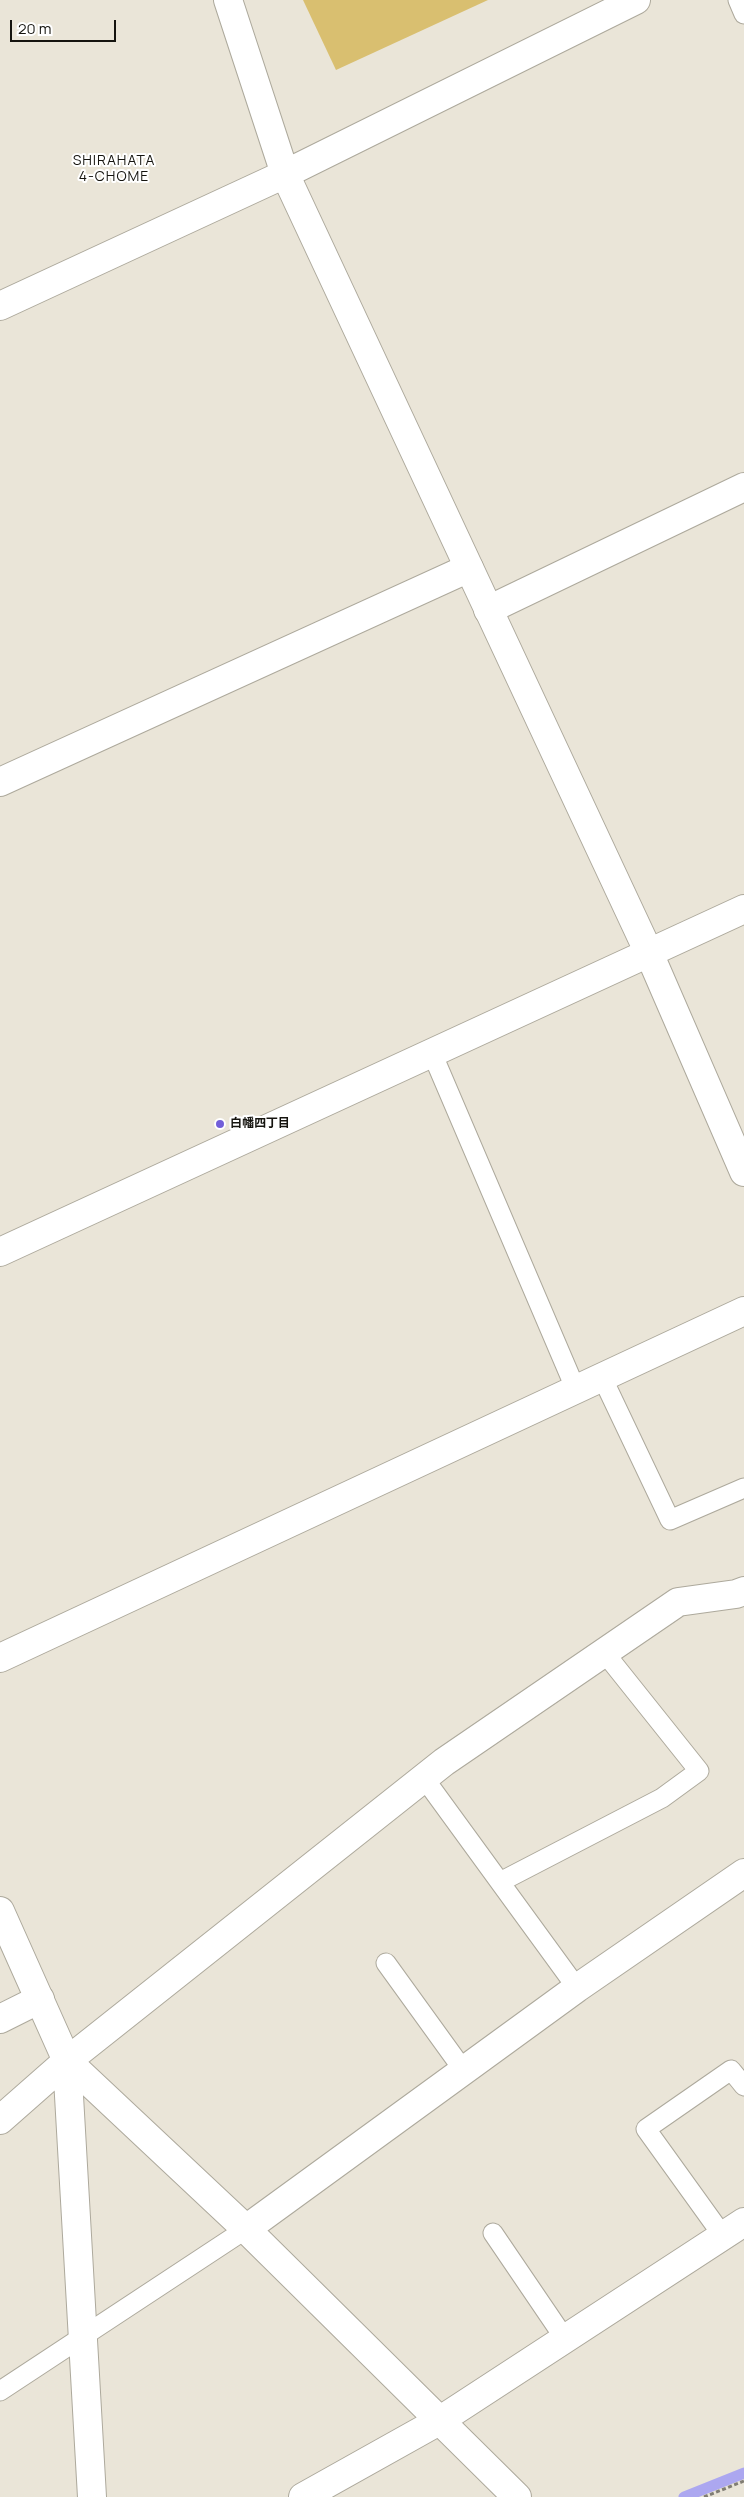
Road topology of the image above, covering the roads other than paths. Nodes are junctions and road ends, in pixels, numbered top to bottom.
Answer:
1 (228, 0) edge
2 (636, 0) edge
3 (738, 0) edge
4 (744, 14) edge
5 (285, 174) junction
6 (0, 306) edge
7 (744, 487) edge
8 (468, 568) junction
9 (488, 610) junction
10 (0, 782) edge
11 (744, 909) edge
12 (649, 953) junction
13 (432, 1053) junction
14 (744, 1172) edge
15 (0, 1252) edge
16 (744, 1311) edge
17 (602, 1377) junction
18 (576, 1390) junction
19 (744, 1488) edge
20 (741, 1594) edge
21 (604, 1652) junction
22 (0, 1658) edge
23 (424, 1778) junction
24 (744, 1873) edge
25 (500, 1882) junction
26 (0, 1911) edge
27 (386, 1963) dead end
28 (577, 1988) junction
29 (40, 1999) junction
30 (0, 2019) edge
31 (68, 2061) junction
32 (464, 2070) junction
33 (744, 2086) edge
34 (0, 2120) edge
35 (246, 2229) junction
36 (734, 2229) edge
37 (493, 2233) dead end
38 (83, 2334) junction
39 (565, 2339) junction
40 (0, 2391) edge
41 (439, 2420) junction
42 (92, 2497) edge
43 (303, 2497) edge
44 (517, 2497) edge

1 - 5 street
2 - 5 street
3 - 4 lane
5 - 6 street
5 - 8 street
7 - 9 street
8 - 9 street
8 - 10 street
9 - 12 street
11 - 12 street
12 - 13 street
12 - 14 street
13 - 15 street
13 - 18 lane
16 - 17 street
17 - 18 street
17 - 19 lane
18 - 22 street
20 - 21 street
21 - 23 street
21 - 25 lane
23 - 25 lane
23 - 31 street
24 - 28 street
25 - 28 lane
26 - 29 street
27 - 32 lane
28 - 32 street
29 - 30 street
29 - 31 street
31 - 34 street
31 - 35 street
31 - 38 street
32 - 35 street
33 - 36 lane
35 - 38 lane
35 - 41 street
36 - 39 street
37 - 39 lane
38 - 40 lane
38 - 42 street
39 - 41 street
41 - 43 street
41 - 44 street

